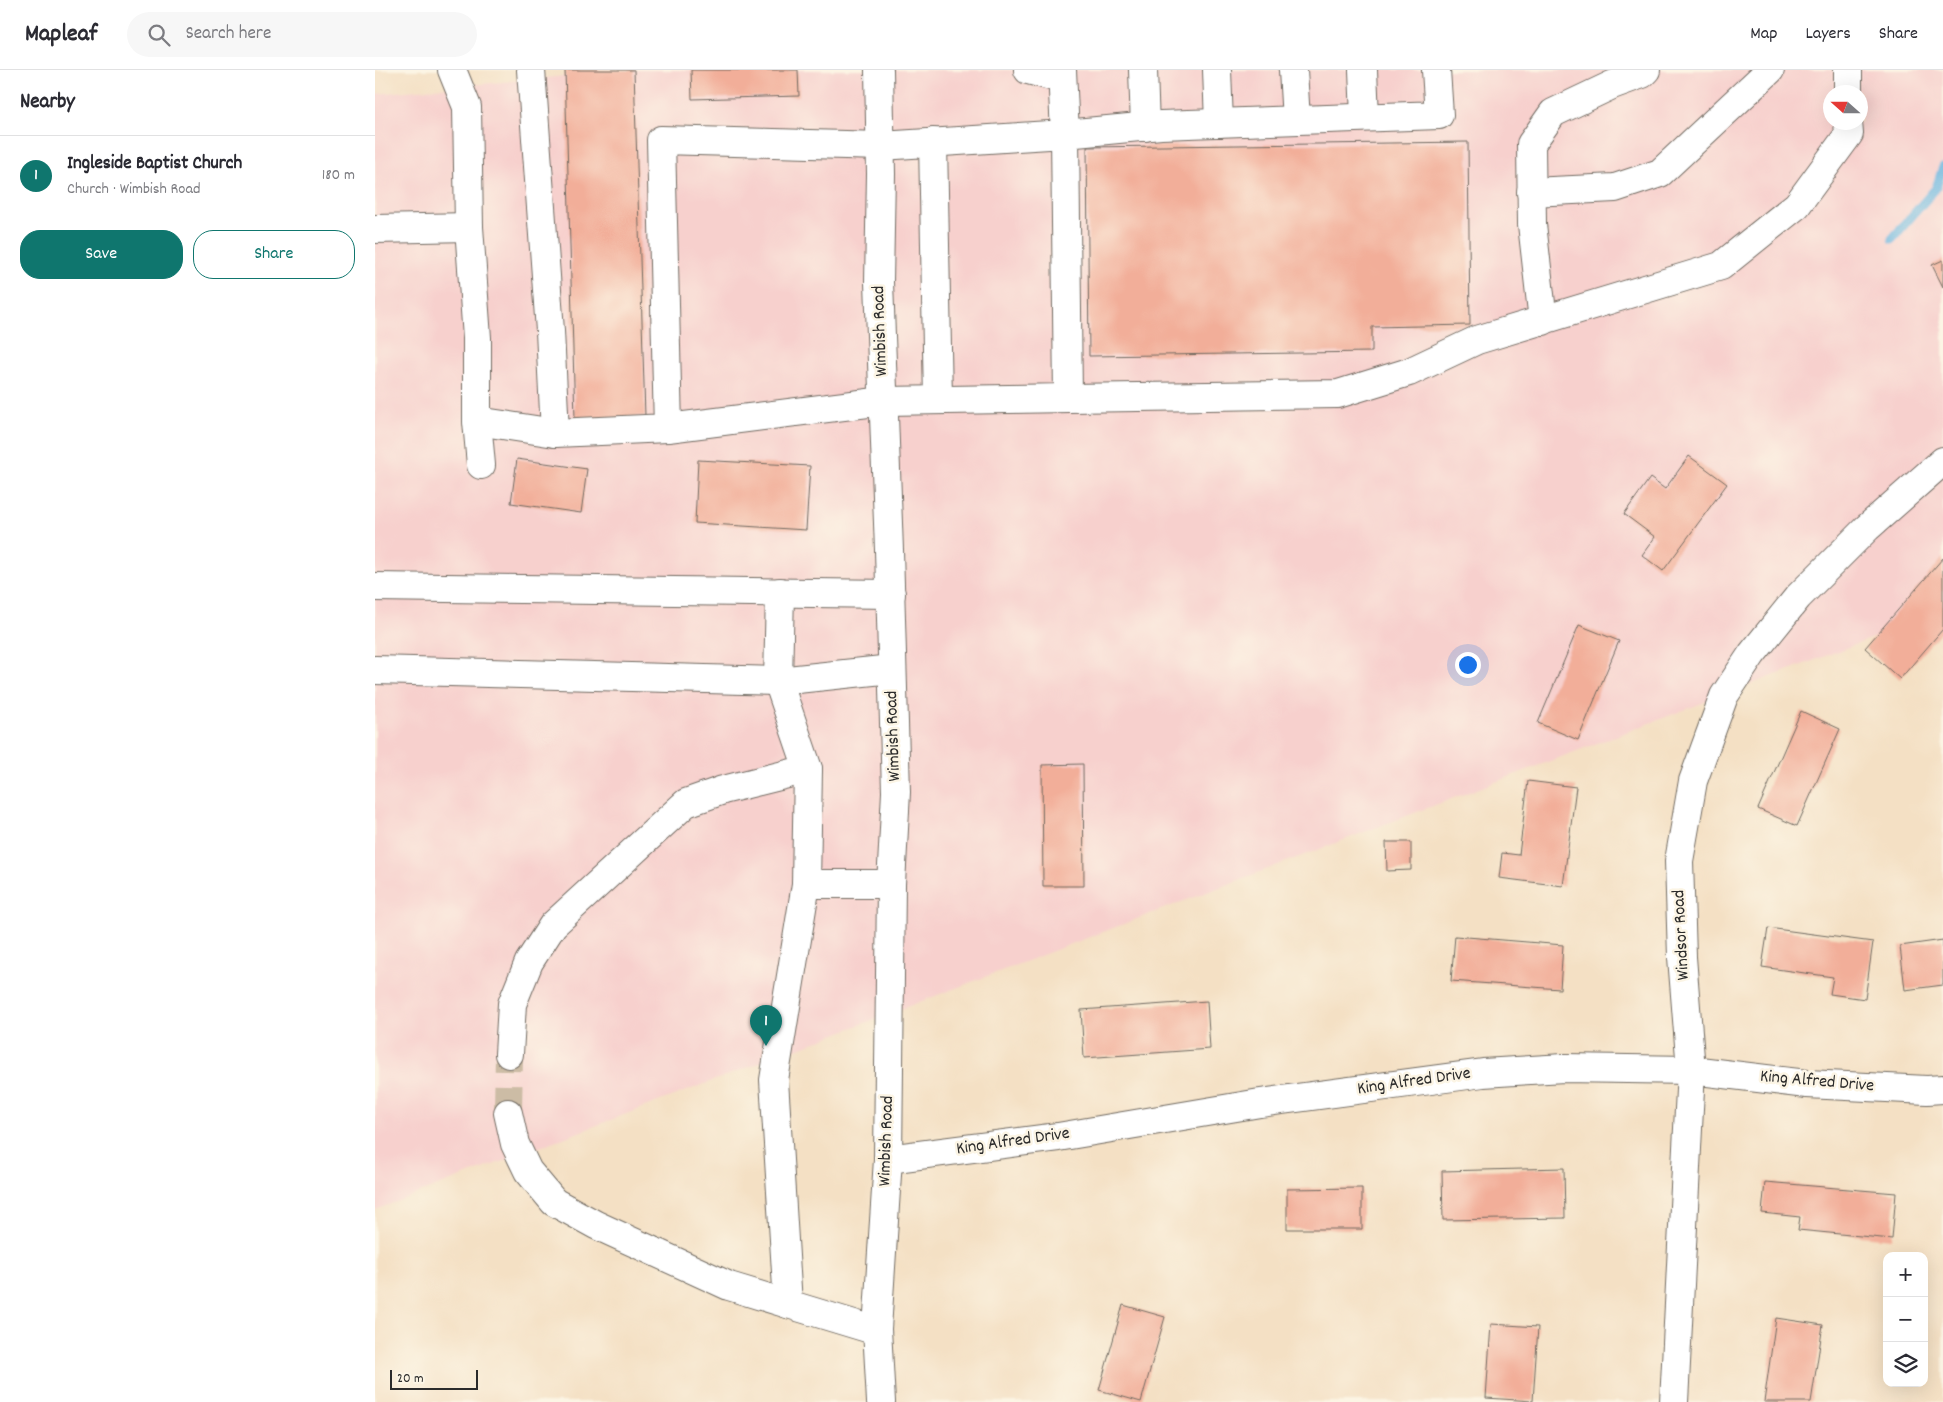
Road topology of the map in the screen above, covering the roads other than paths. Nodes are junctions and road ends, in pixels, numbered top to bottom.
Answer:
1 (452, 70) edge
2 (531, 70) edge
3 (879, 70) edge
4 (1028, 70) edge
5 (1143, 70) edge
6 (1217, 70) edge
7 (1293, 70) edge
8 (1363, 70) edge
9 (1436, 70) edge
10 (1646, 70) edge
11 (1770, 70) edge
12 (1848, 70) edge
13 (1062, 75) edge
14 (1848, 85) edge
15 (1365, 117) junction
16 (1295, 120) junction
17 (1219, 123) junction
18 (1145, 127) junction
19 (1849, 130) edge
20 (1065, 134) junction
21 (933, 142) junction
22 (881, 146) junction
23 (1531, 192) junction
24 (469, 227) junction
25 (375, 229) edge
26 (1543, 321) junction
27 (1068, 398) junction
28 (939, 400) junction
29 (884, 401) junction
30 (477, 421) junction
31 (669, 428) junction
32 (555, 433) junction
33 (1943, 461) edge
34 (481, 465) dead end
35 (375, 587) edge
36 (780, 592) junction
37 (891, 594) junction
38 (892, 669) junction
39 (375, 670) edge
40 (778, 681) junction
41 (808, 770) junction
42 (806, 884) junction
43 (891, 884) junction
44 (509, 1054) tunnel mouth
45 (1691, 1070) junction
46 (1943, 1089) edge
47 (508, 1113) tunnel mouth
48 (888, 1159) junction
49 (788, 1304) junction
50 (877, 1331) junction
51 (881, 1402) edge
52 (1674, 1402) edge

1 - 24 street
2 - 32 street
3 - 22 street, Wimbish Road
4 - 13 street
5 - 18 street
6 - 17 street
7 - 16 street
8 - 15 street
9 - 15 street
10 - 23 street
11 - 23 street
12 - 14 street
13 - 20 street
15 - 16 street
16 - 17 street
17 - 18 street
18 - 20 street
19 - 26 street
20 - 21 street
20 - 27 street
21 - 22 street
21 - 28 street
22 - 29 street, Wimbish Road
22 - 31 street
23 - 26 street
24 - 25 street
24 - 30 street
26 - 27 street
27 - 28 street
28 - 29 street
29 - 31 street
29 - 37 street, Wimbish Road
30 - 32 street
30 - 34 street
31 - 32 street
33 - 45 street, Windsor Road
35 - 36 street
36 - 37 street
36 - 40 street
37 - 38 street, Wimbish Road
38 - 40 street
38 - 43 street, Wimbish Road
39 - 40 street
40 - 41 street
41 - 42 street
41 - 44 street
42 - 43 street
42 - 49 street
43 - 48 street, Wimbish Road
45 - 46 street, King Alfred Drive
45 - 48 street, King Alfred Drive
45 - 52 street, Windsor Road
47 - 49 street
48 - 50 street, Wimbish Road
49 - 50 street
50 - 51 street, Wimbish Road

